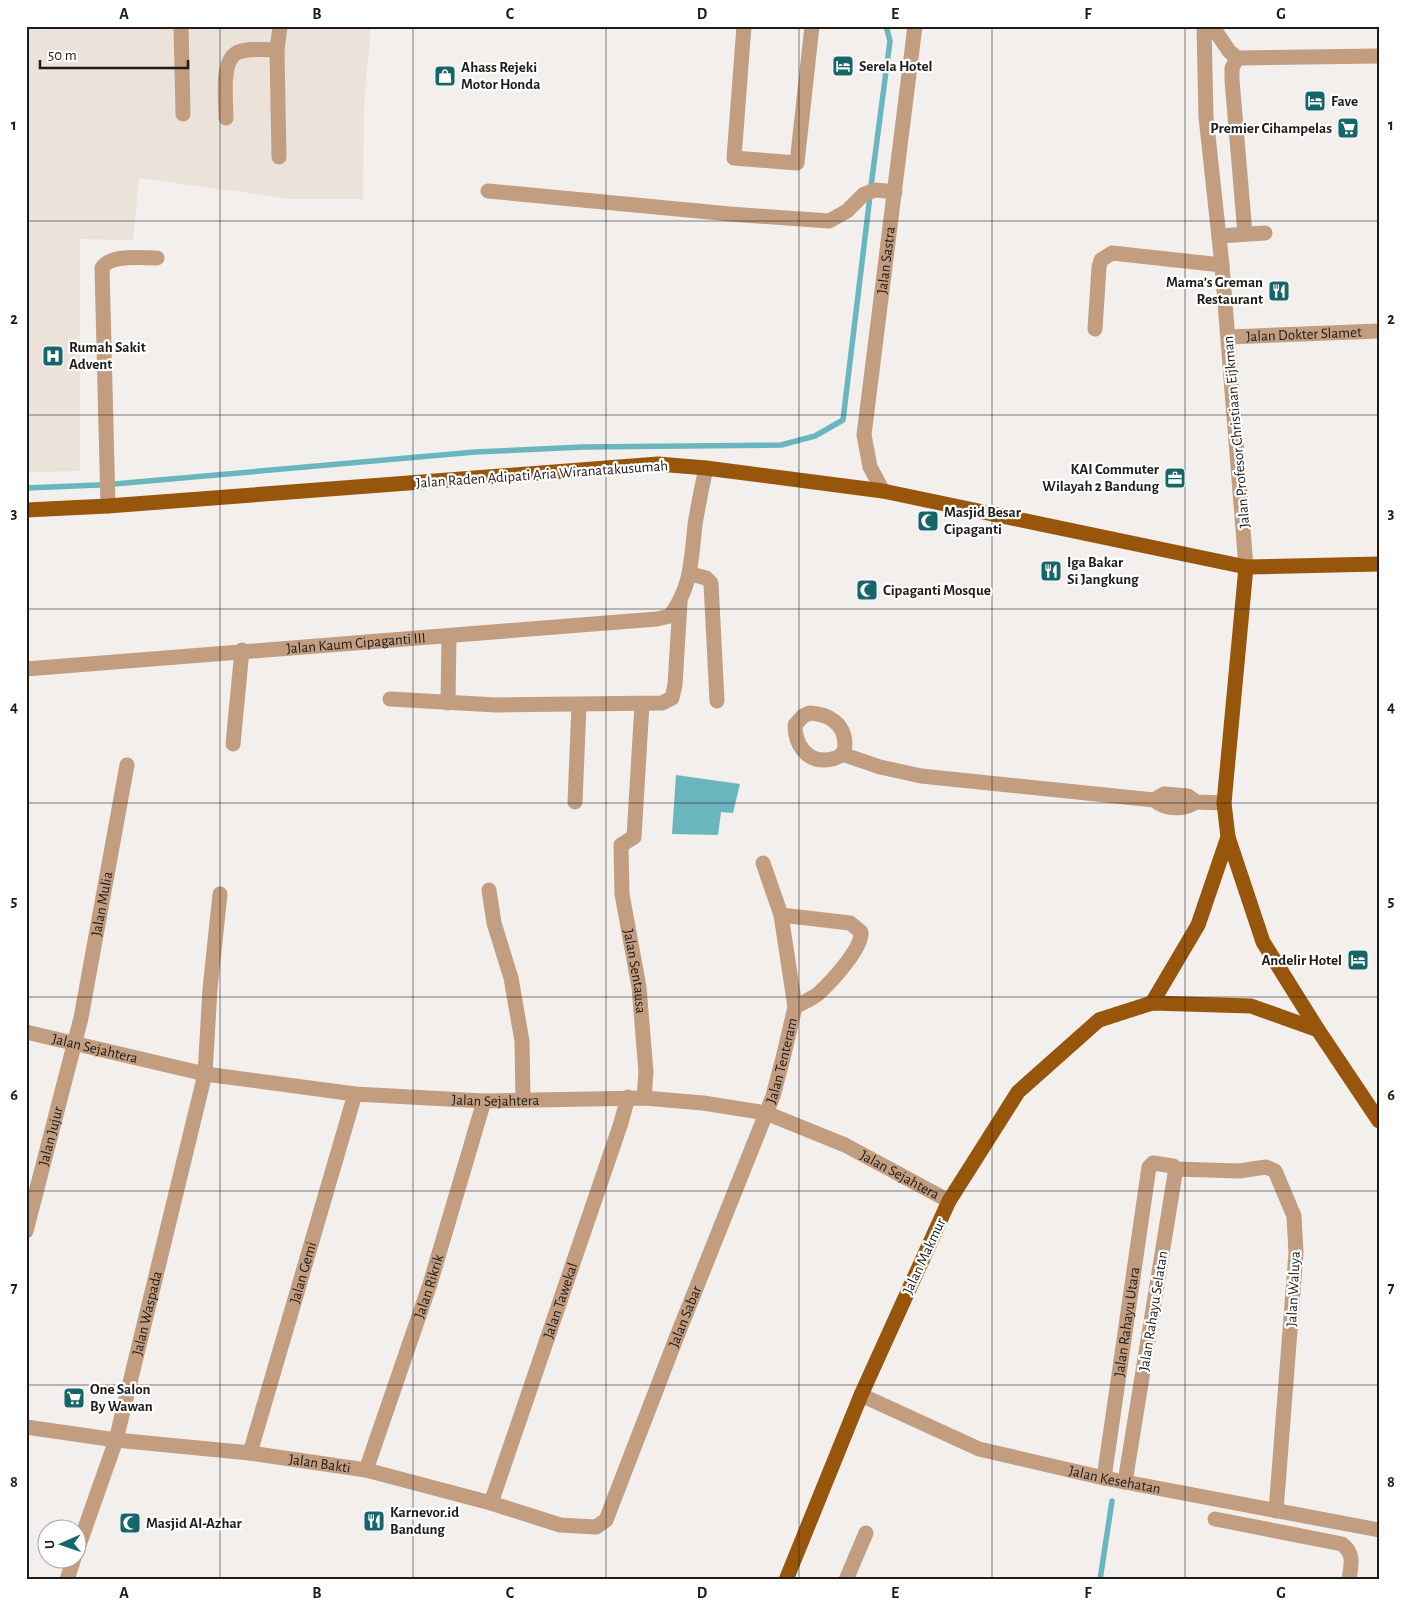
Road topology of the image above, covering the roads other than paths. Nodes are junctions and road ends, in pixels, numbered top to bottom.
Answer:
1 (181, 26) edge
2 (280, 26) edge
3 (744, 26) edge
4 (812, 26) edge
5 (915, 26) edge
6 (1204, 26) edge
7 (1212, 26) edge
8 (277, 50) junction
9 (1379, 56) edge
10 (1237, 58) junction
11 (183, 114) dead end
12 (226, 118) dead end
13 (279, 157) dead end
14 (488, 191) dead end
15 (894, 192) junction
16 (1265, 233) dead end
17 (1245, 234) junction
18 (1219, 236) junction
19 (157, 258) dead end
20 (1222, 265) junction
21 (1095, 329) dead end
22 (1379, 330) edge
23 (1228, 337) junction
24 (706, 468) junction
25 (883, 491) junction
26 (108, 506) junction
27 (26, 510) edge
28 (1379, 564) edge
29 (1246, 567) junction
30 (691, 574) junction
31 (680, 603) junction
32 (449, 636) junction
33 (242, 650) junction
34 (26, 668) edge
35 (390, 699) dead end
36 (717, 701) dead end
37 (448, 703) junction
38 (579, 705) junction
39 (642, 705) junction
40 (233, 744) dead end
41 (842, 754) dead end
42 (127, 764) dead end
43 (575, 802) dead end
44 (1208, 802) junction
45 (1228, 837) junction
46 (763, 863) dead end
47 (489, 890) dead end
48 (220, 894) dead end
49 (780, 915) junction
50 (1152, 1004) junction
51 (794, 1008) junction
52 (1318, 1030) junction
53 (26, 1032) edge
54 (75, 1043) junction
55 (205, 1074) junction
56 (354, 1094) junction
57 (628, 1097) junction
58 (644, 1098) junction
59 (524, 1100) junction
60 (484, 1101) junction
61 (766, 1113) junction
62 (1379, 1121) edge
63 (1175, 1169) junction
64 (949, 1201) junction
65 (26, 1231) edge
66 (860, 1395) junction
67 (26, 1427) edge
68 (116, 1440) junction
69 (250, 1453) junction
70 (366, 1470) junction
71 (1104, 1478) junction
72 (1125, 1482) junction
73 (491, 1503) junction
74 (1276, 1511) junction
75 (1216, 1519) dead end
76 (88, 1520) edge
77 (606, 1520) joint
78 (1379, 1530) edge
79 (866, 1533) dead end
80 (70, 1568) edge
81 (66, 1580) edge
82 (786, 1580) edge
83 (846, 1580) edge
84 (1349, 1580) edge

1 - 11 street
2 - 8 street
3 - 4 street
5 - 15 street, Jalan Sastra
6 - 18 street, Jalan Profesor Christiaan Eijkman
7 - 10 street
8 - 12 street
8 - 13 street
9 - 10 street
10 - 17 street
14 - 15 street
15 - 25 street, Jalan Sastra
16 - 17 street
17 - 18 street
18 - 20 street, Jalan Profesor Christiaan Eijkman
19 - 26 street
20 - 21 street
20 - 23 street, Jalan Profesor Christiaan Eijkman
22 - 23 street, Jalan Dokter Slamet
23 - 29 street, Jalan Profesor Christiaan Eijkman
24 - 25 main road, Jalan Raden Adipati Aria Wiranatakusumah
24 - 26 main road, Jalan Raden Adipati Aria Wiranatakusumah
24 - 30 street
25 - 29 main road, Jalan Raden Adipati Aria Wiranatakusumah
26 - 27 main road, Jalan Raden Adipati Aria Wiranatakusumah
28 - 29 main road, Jalan Raden Adipati Aria Wiranatakusumah
29 - 44 main road, Jalan Profesor Christiaan Eijkman
30 - 31 street
30 - 36 street
31 - 32 street, Jalan Kaum Cipaganti III
31 - 39 street
32 - 33 street, Jalan Kaum Cipaganti III
32 - 37 street
33 - 34 street, Jalan Kaum Cipaganti III
33 - 40 street
35 - 37 street
37 - 38 street
38 - 39 street
38 - 43 street
39 - 58 street, Jalan Sentausa
41 - 44 street
42 - 54 street, Jalan Mulia
44 - 45 main road, Jalan Profesor Christiaan Eijkman
45 - 50 main road, Jalan Profesor Christiaan Eijkman
45 - 52 main road, Jalan Profesor Christiaan Eijkman
46 - 49 street, Jalan Tenteram
47 - 59 street
48 - 55 street, Jalan Waspada
49 - 51 street, Jalan Tenteram
49 - 51 street, Jalan Tenteram
50 - 52 main road
50 - 64 main road, Jalan Makmur
51 - 61 street, Jalan Tenteram
52 - 62 main road, Jalan Profesor Christiaan Eijkman
53 - 54 street, Jalan Sejahtera
54 - 55 street, Jalan Sejahtera
54 - 65 street, Jalan Jujur
55 - 56 street, Jalan Sejahtera
55 - 68 street, Jalan Waspada
56 - 60 street, Jalan Sejahtera
56 - 69 street, Jalan Gemi
57 - 58 street, Jalan Sejahtera
57 - 59 street, Jalan Sejahtera
57 - 73 street, Jalan Tawekal
58 - 61 street, Jalan Sejahtera
59 - 60 street, Jalan Sejahtera
60 - 70 street, Jalan Rikrik
61 - 64 street, Jalan Sejahtera
61 - 77 street, Jalan Sabar
63 - 71 street, Jalan Rahayu Utara
63 - 72 street, Jalan Rahayu Selatan
63 - 74 street, Jalan Waluya
64 - 66 main road, Jalan Makmur
66 - 71 street, Jalan Kesehatan
66 - 82 main road, Jalan Makmur
67 - 68 street, Jalan Bakti
68 - 69 street, Jalan Bakti
68 - 76 street, Jalan Waspada
69 - 70 street, Jalan Bakti
70 - 73 street, Jalan Bakti
71 - 72 street, Jalan Kesehatan
72 - 74 street, Jalan Kesehatan
73 - 77 street, Jalan Bakti
74 - 78 street, Jalan Kesehatan
75 - 84 street
79 - 83 street
80 - 81 street

